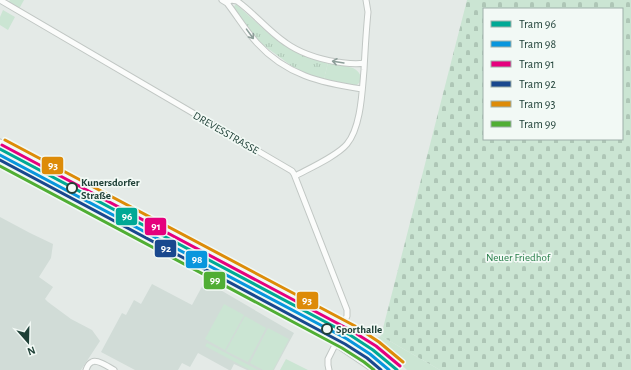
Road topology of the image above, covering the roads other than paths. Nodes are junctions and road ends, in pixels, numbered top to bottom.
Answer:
1 (366, 0) edge
2 (225, 1) edge
3 (1, 2) edge
4 (364, 62) junction
5 (362, 88) junction
6 (0, 142) edge
7 (0, 161) edge
8 (295, 176) junction
9 (343, 325) junction
10 (336, 343) junction
11 (86, 370) edge
12 (114, 370) edge
13 (329, 370) edge
14 (376, 370) edge

1 - 4 street
4 -> 2 street
2 -> 5 street
3 - 8 street, DREVESSTRASSE
4 - 5 street
5 - 8 street
6 - 9 street
7 - 10 main road
8 - 9 street
9 - 10 street
10 - 13 street
10 - 14 main road
11 - 12 street

